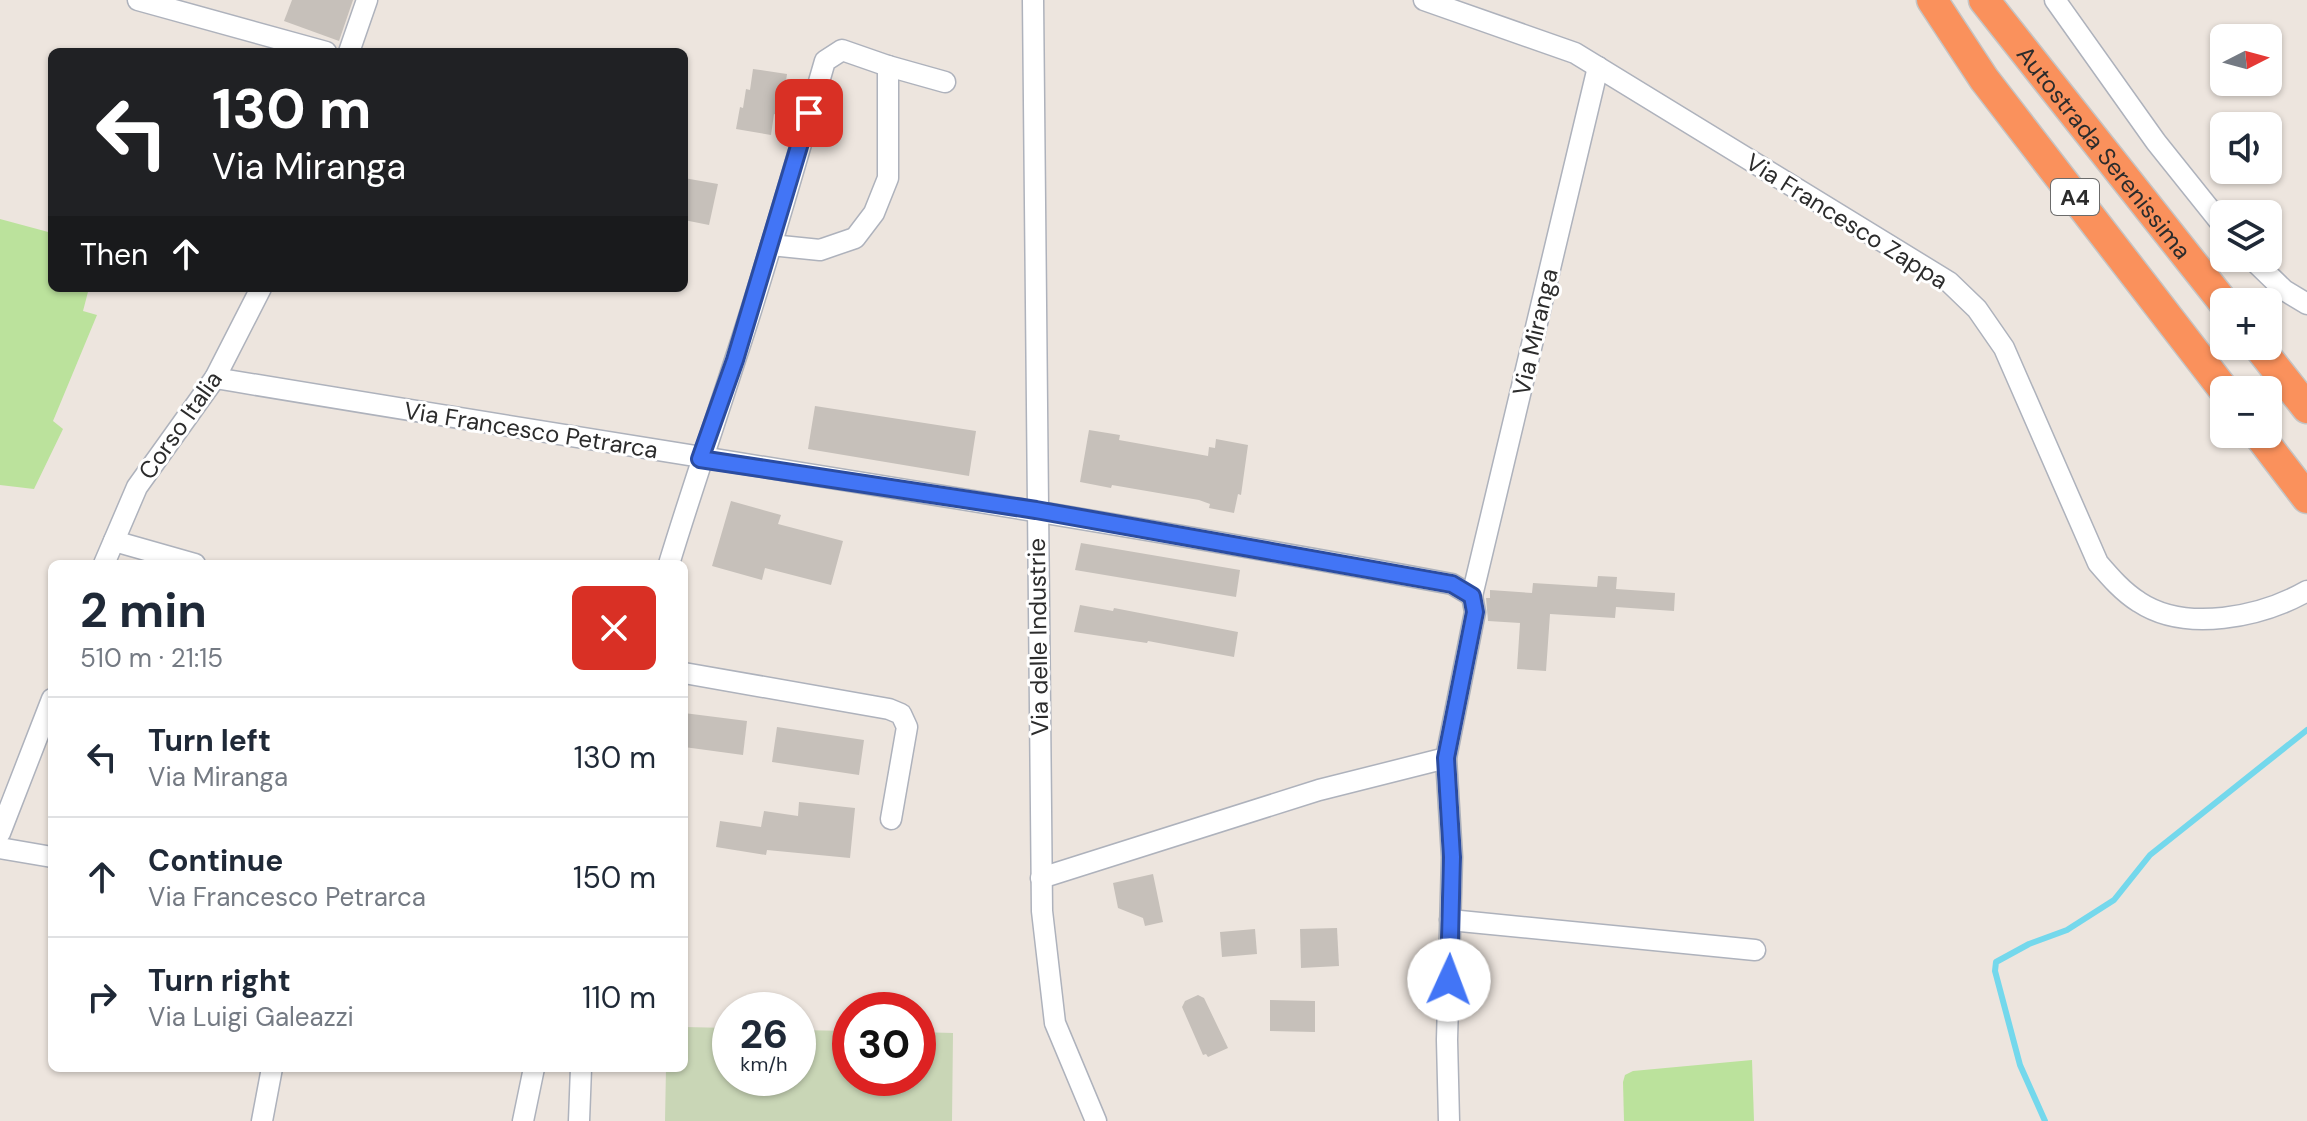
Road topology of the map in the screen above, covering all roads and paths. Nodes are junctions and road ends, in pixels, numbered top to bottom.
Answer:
1 (138, 0) edge
2 (367, 0) edge
3 (1033, 0) edge
4 (1424, 0) edge
5 (1932, 0) edge
6 (1984, 0) edge
7 (2055, 0) edge
8 (312, 48) edge
9 (350, 48) edge
10 (888, 66) junction
11 (1598, 67) junction
12 (945, 82) dead end
13 (2210, 210) edge
14 (771, 245) junction
15 (2265, 272) edge
16 (2212, 288) edge
17 (259, 292) edge
18 (2307, 304) edge
19 (2269, 360) edge
20 (2213, 376) edge
21 (215, 378) junction
22 (2307, 408) edge
23 (2269, 448) edge
24 (700, 459) junction
25 (2307, 498) edge
26 (1036, 510) junction
27 (114, 541) junction
28 (106, 560) edge
29 (181, 560) edge
30 (670, 560) edge
31 (2307, 591) edge
32 (1473, 604) junction
33 (688, 674) edge
34 (48, 709) edge
35 (1446, 758) junction
36 (891, 819) dead end
37 (0, 833) edge
38 (0, 848) edge
39 (48, 856) edge
40 (1041, 878) junction
41 (1450, 920) junction
42 (1755, 950) dead end
43 (271, 1072) edge
44 (533, 1072) edge
45 (581, 1072) edge
46 (262, 1121) edge
47 (523, 1121) edge
48 (579, 1121) edge
49 (1096, 1121) edge
50 (1449, 1121) edge

1 - 8 street
2 - 9 street
3 - 26 street, Via delle Industrie
4 - 11 street, Via Francesco Zappa
5 - 20 highway, Autostrada Serenissima / A4
6 - 16 highway, Autostrada Serenissima / A4
7 - 13 street
10 - 12 street
10 - 14 street
10 - 14 street
11 - 31 street, Via Francesco Zappa
11 - 32 street, Via Miranga
14 - 24 street
15 - 18 street
17 - 21 street, Corso Italia
19 - 22 highway
21 - 24 street, Via Francesco Petrarca
21 - 27 street, Corso Italia
23 - 25 highway
24 - 26 street, Via Francesco Petrarca
24 - 30 street
26 - 32 street
26 - 40 street, Via delle Industrie
27 - 28 street, Corso Italia
27 - 29 street
32 - 35 street, Via Miranga
33 - 36 street
34 - 37 street
35 - 40 street
35 - 41 street, Via Miranga
38 - 39 street
40 - 49 street, Via delle Industrie
41 - 42 street
41 - 50 street, Via Miranga
43 - 46 street
44 - 47 street
45 - 48 street

